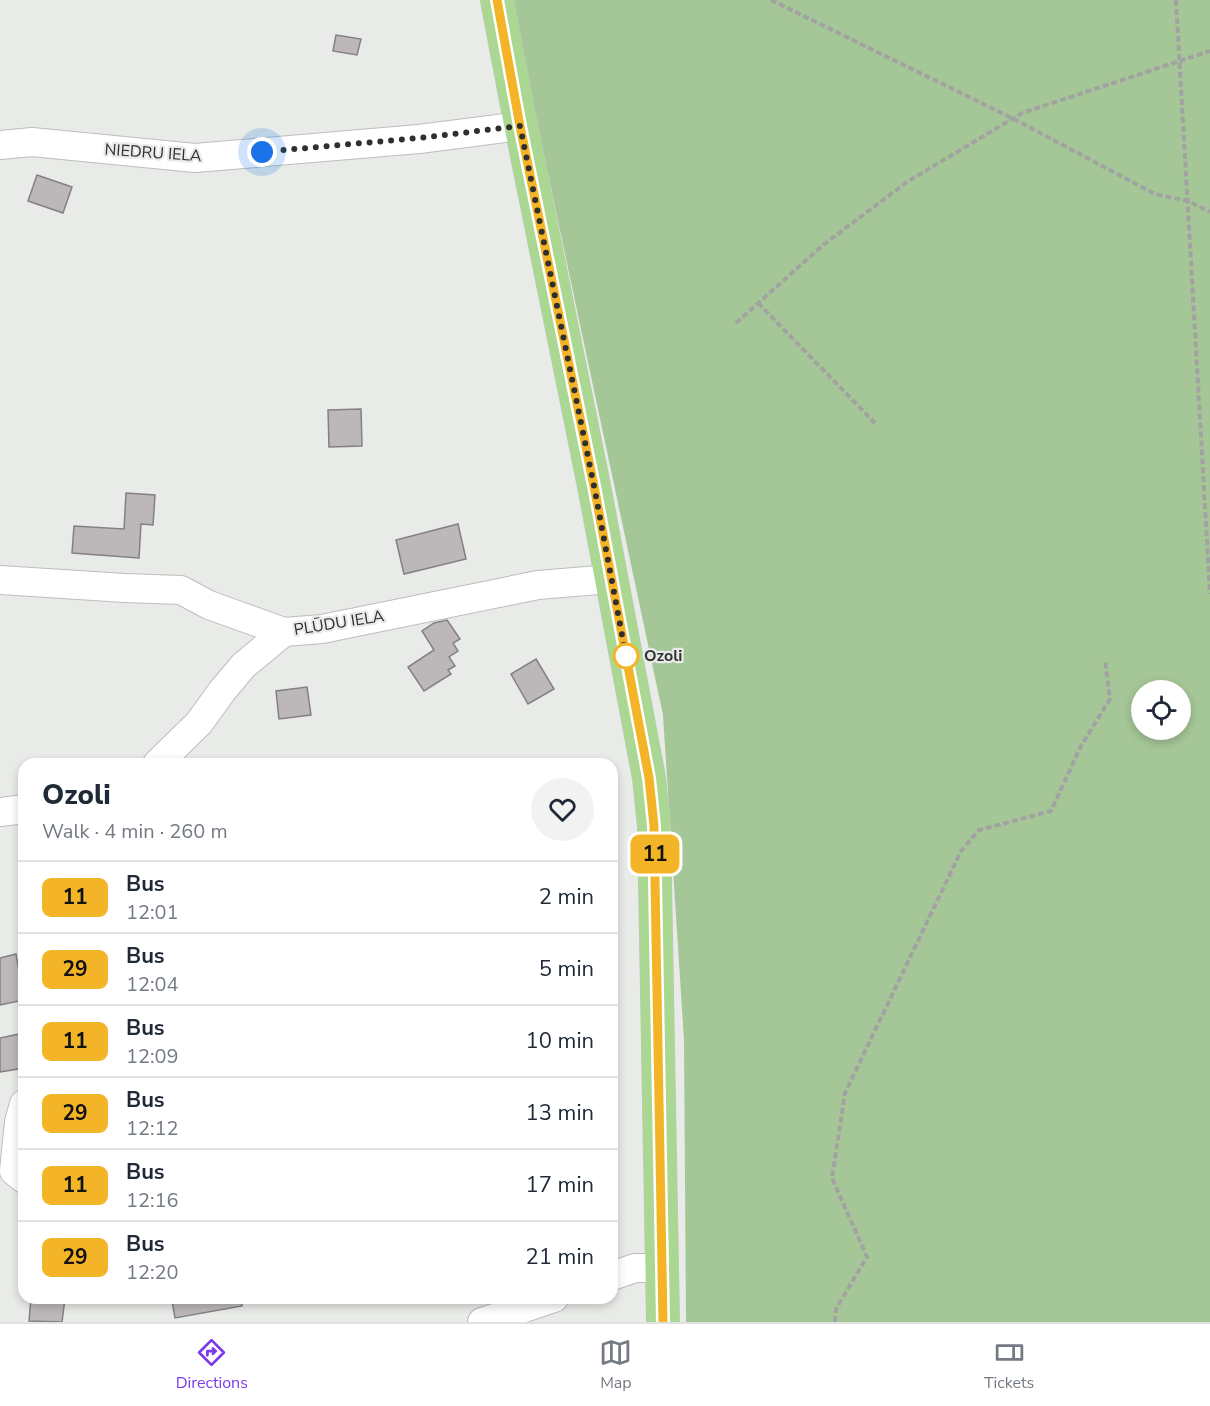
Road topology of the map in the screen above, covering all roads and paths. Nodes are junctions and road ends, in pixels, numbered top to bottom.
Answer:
1 (497, 0) edge
2 (771, 0) edge
3 (1176, 0) edge
4 (1210, 51) edge
5 (1180, 62) junction
6 (1012, 118) junction
7 (520, 126) junction
8 (0, 145) edge
9 (1188, 201) junction
10 (1210, 212) edge
11 (758, 303) junction
12 (736, 323) dead end
13 (875, 423) dead end
14 (611, 579) junction
15 (0, 580) edge
16 (1210, 594) edge
17 (284, 632) junction
18 (1106, 660) dead end
19 (163, 758) edge
20 (18, 810) edge
21 (0, 812) edge
22 (18, 1132) edge
23 (18, 1174) edge
24 (663, 1268) junction
25 (618, 1274) edge
26 (536, 1304) edge
27 (482, 1322) edge
28 (663, 1322) edge
29 (835, 1322) edge

1 - 7 main road
2 - 6 path
3 - 5 path
4 - 5 path
5 - 6 path
5 - 9 path
6 - 9 path
6 - 11 path
7 - 8 street, NIEDRU IELA
7 - 14 main road
9 - 10 path
9 - 16 path
11 - 12 path
11 - 13 path
14 - 17 street, PLŪDU IELA
14 - 24 main road
15 - 17 street, PLŪDU IELA
17 - 19 street
18 - 29 path
20 - 21 street
22 - 23 street
24 - 25 street
24 - 28 main road
26 - 27 street

